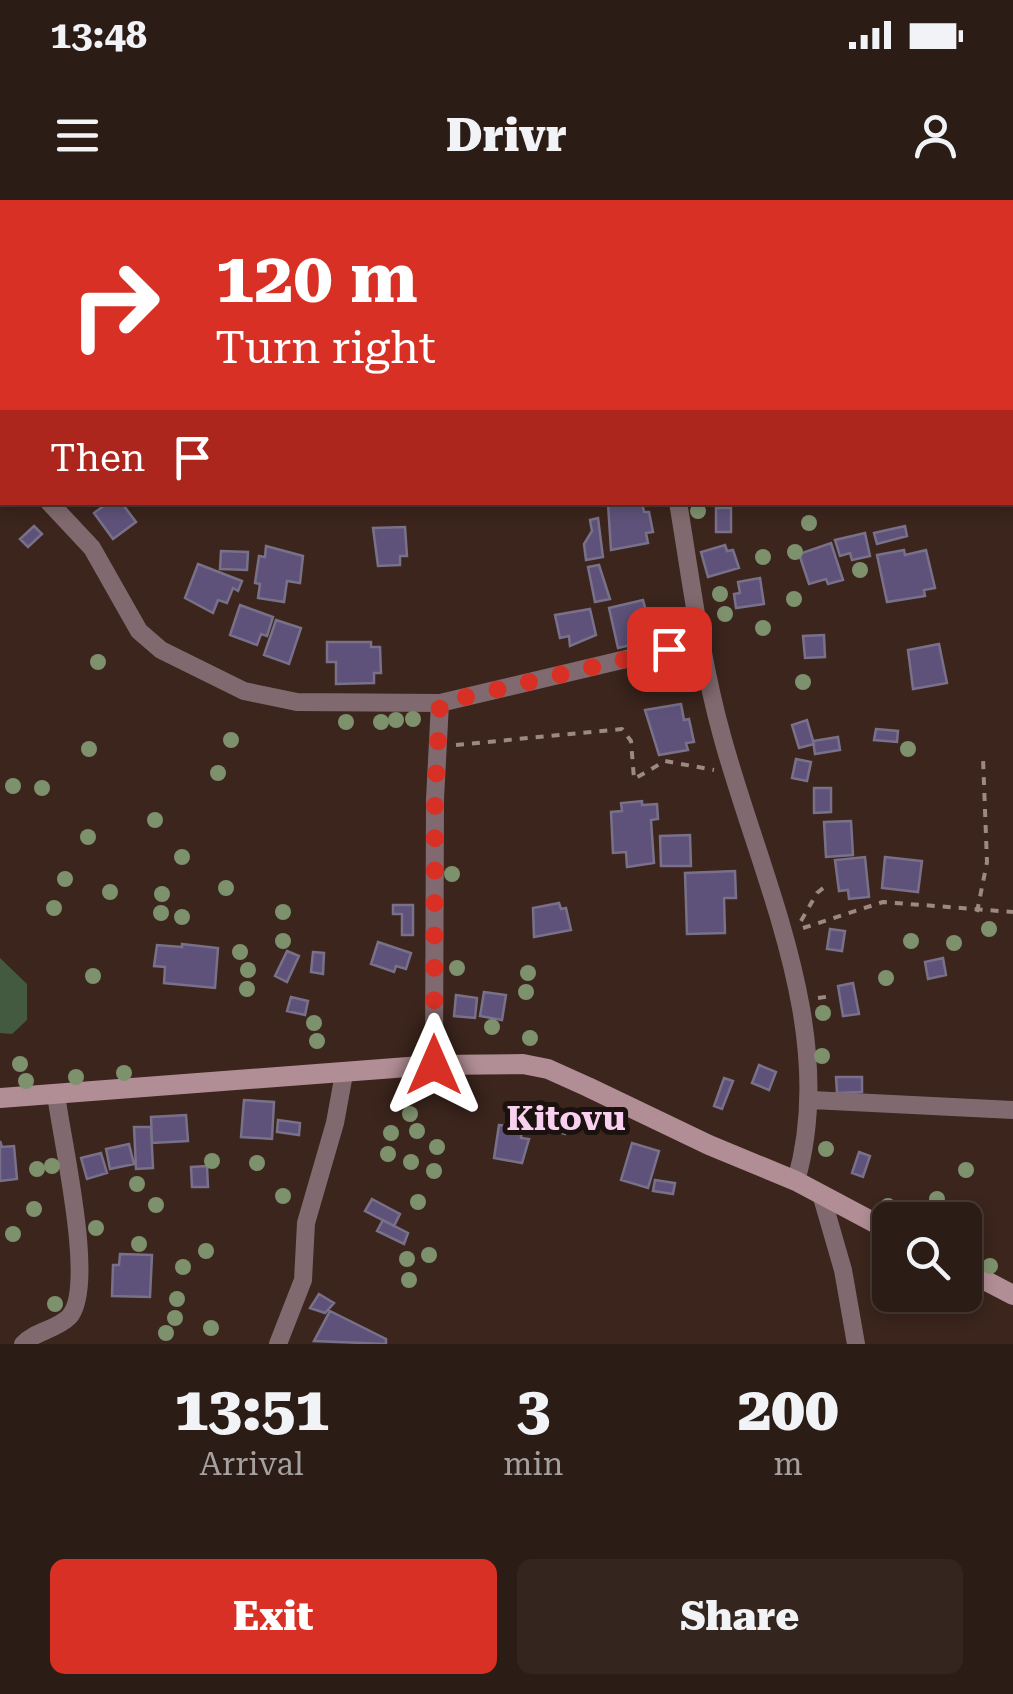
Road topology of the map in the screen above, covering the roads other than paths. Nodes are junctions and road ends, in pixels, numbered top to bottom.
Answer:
1 (51, 505) edge
2 (679, 505) edge
3 (702, 641) junction
4 (440, 703) junction
5 (434, 1065) junction
6 (344, 1074) junction
7 (56, 1094) junction
8 (0, 1098) edge
9 (812, 1100) junction
10 (1013, 1110) edge
11 (796, 1182) junction
12 (821, 1194) junction
13 (872, 1221) edge
14 (982, 1279) edge
15 (1013, 1295) edge
16 (23, 1344) edge
17 (278, 1344) edge
18 (856, 1344) edge

1 - 4 street
2 - 3 street
3 - 4 street
3 - 9 street
4 - 5 street
5 - 6 street
5 - 11 street
6 - 7 street
6 - 17 street
7 - 8 street
7 - 16 street
9 - 10 street
9 - 11 street
11 - 12 street
12 - 13 street
12 - 18 street
14 - 15 street

